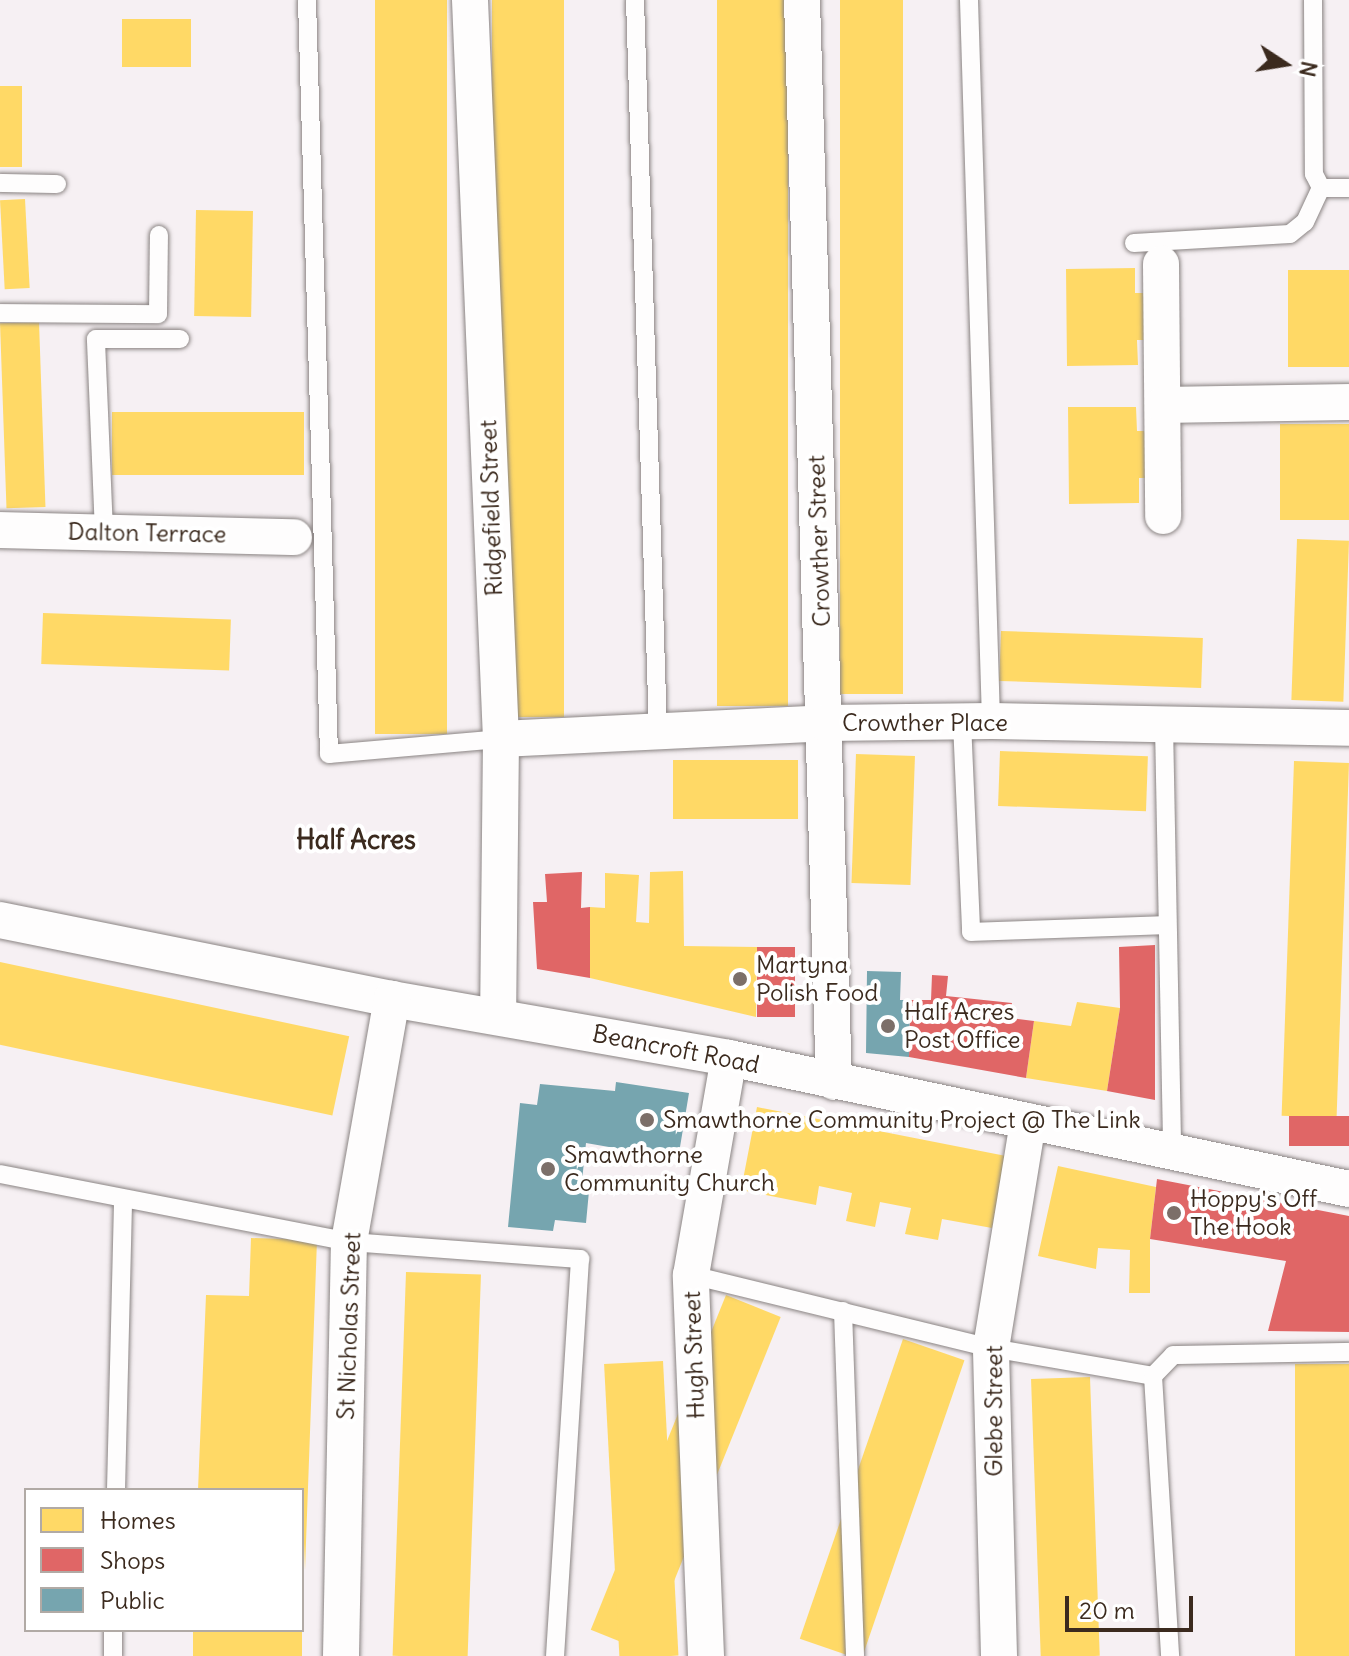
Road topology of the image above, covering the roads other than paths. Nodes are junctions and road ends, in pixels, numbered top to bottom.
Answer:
1 (307, 0) edge
2 (470, 0) edge
3 (635, 0) edge
4 (802, 0) edge
5 (969, 0) edge
6 (1313, 0) edge
7 (0, 183) edge
8 (57, 184) dead end
9 (1321, 188) junction
10 (1349, 188) edge
11 (159, 235) dead end
12 (1147, 254) joint
13 (0, 313) edge
14 (180, 339) dead end
15 (1349, 402) edge
16 (1163, 405) junction
17 (1163, 516) dead end
18 (0, 530) edge
19 (104, 532) junction
20 (294, 537) dead end
21 (976, 722) junction
22 (825, 723) junction
23 (1164, 725) junction
24 (1349, 728) edge
25 (658, 732) junction
26 (501, 739) junction
27 (0, 920) edge
28 (1167, 925) junction
29 (392, 999) junction
30 (498, 1016) junction
31 (729, 1058) junction
32 (834, 1082) junction
33 (1028, 1121) junction
34 (1172, 1150) junction
35 (0, 1174) edge
36 (1349, 1189) edge
37 (123, 1199) junction
38 (349, 1242) junction
39 (691, 1275) junction
40 (843, 1311) junction
41 (991, 1348) junction
42 (1349, 1352) edge
43 (1153, 1376) junction
44 (116, 1488) edge
45 (113, 1632) edge
46 (113, 1656) edge
47 (341, 1656) edge
48 (555, 1656) edge
49 (706, 1656) edge
50 (855, 1656) edge
51 (999, 1656) edge
52 (1170, 1656) edge

1 - 26 lane
2 - 26 street, Ridgefield Street
3 - 25 lane
4 - 22 street, Crowther Street
5 - 21 lane
6 - 9 lane
7 - 8 lane
9 - 10 lane
9 - 12 lane
11 - 13 lane
12 - 16 street
14 - 19 lane
15 - 16 street
16 - 17 street
18 - 19 street, Dalton Terrace
19 - 20 street, Dalton Terrace
21 - 22 street, Crowther Place
21 - 23 street, Crowther Place
21 - 28 lane
22 - 25 street, Crowther Place
22 - 32 street, Crowther Street
23 - 24 street, Crowther Place
23 - 28 lane
25 - 26 street, Crowther Place
26 - 30 street, Ridgefield Street
27 - 29 street, Beancroft Road
28 - 34 lane
29 - 30 street, Beancroft Road
29 - 38 street, St Nicholas Street
30 - 31 street, Beancroft Road
31 - 32 street, Beancroft Road
31 - 39 street, Hugh Street
32 - 33 street, Beancroft Road
33 - 34 street, Beancroft Road
33 - 41 street, Glebe Street
34 - 36 street, Beancroft Road
35 - 37 lane
37 - 38 lane
37 - 44 lane
38 - 47 street, St Nicholas Street
38 - 48 lane
39 - 40 lane
39 - 49 street, Hugh Street
40 - 41 lane
40 - 50 lane
41 - 43 lane
41 - 51 street, Glebe Street
42 - 43 lane
43 - 52 lane
45 - 46 lane

